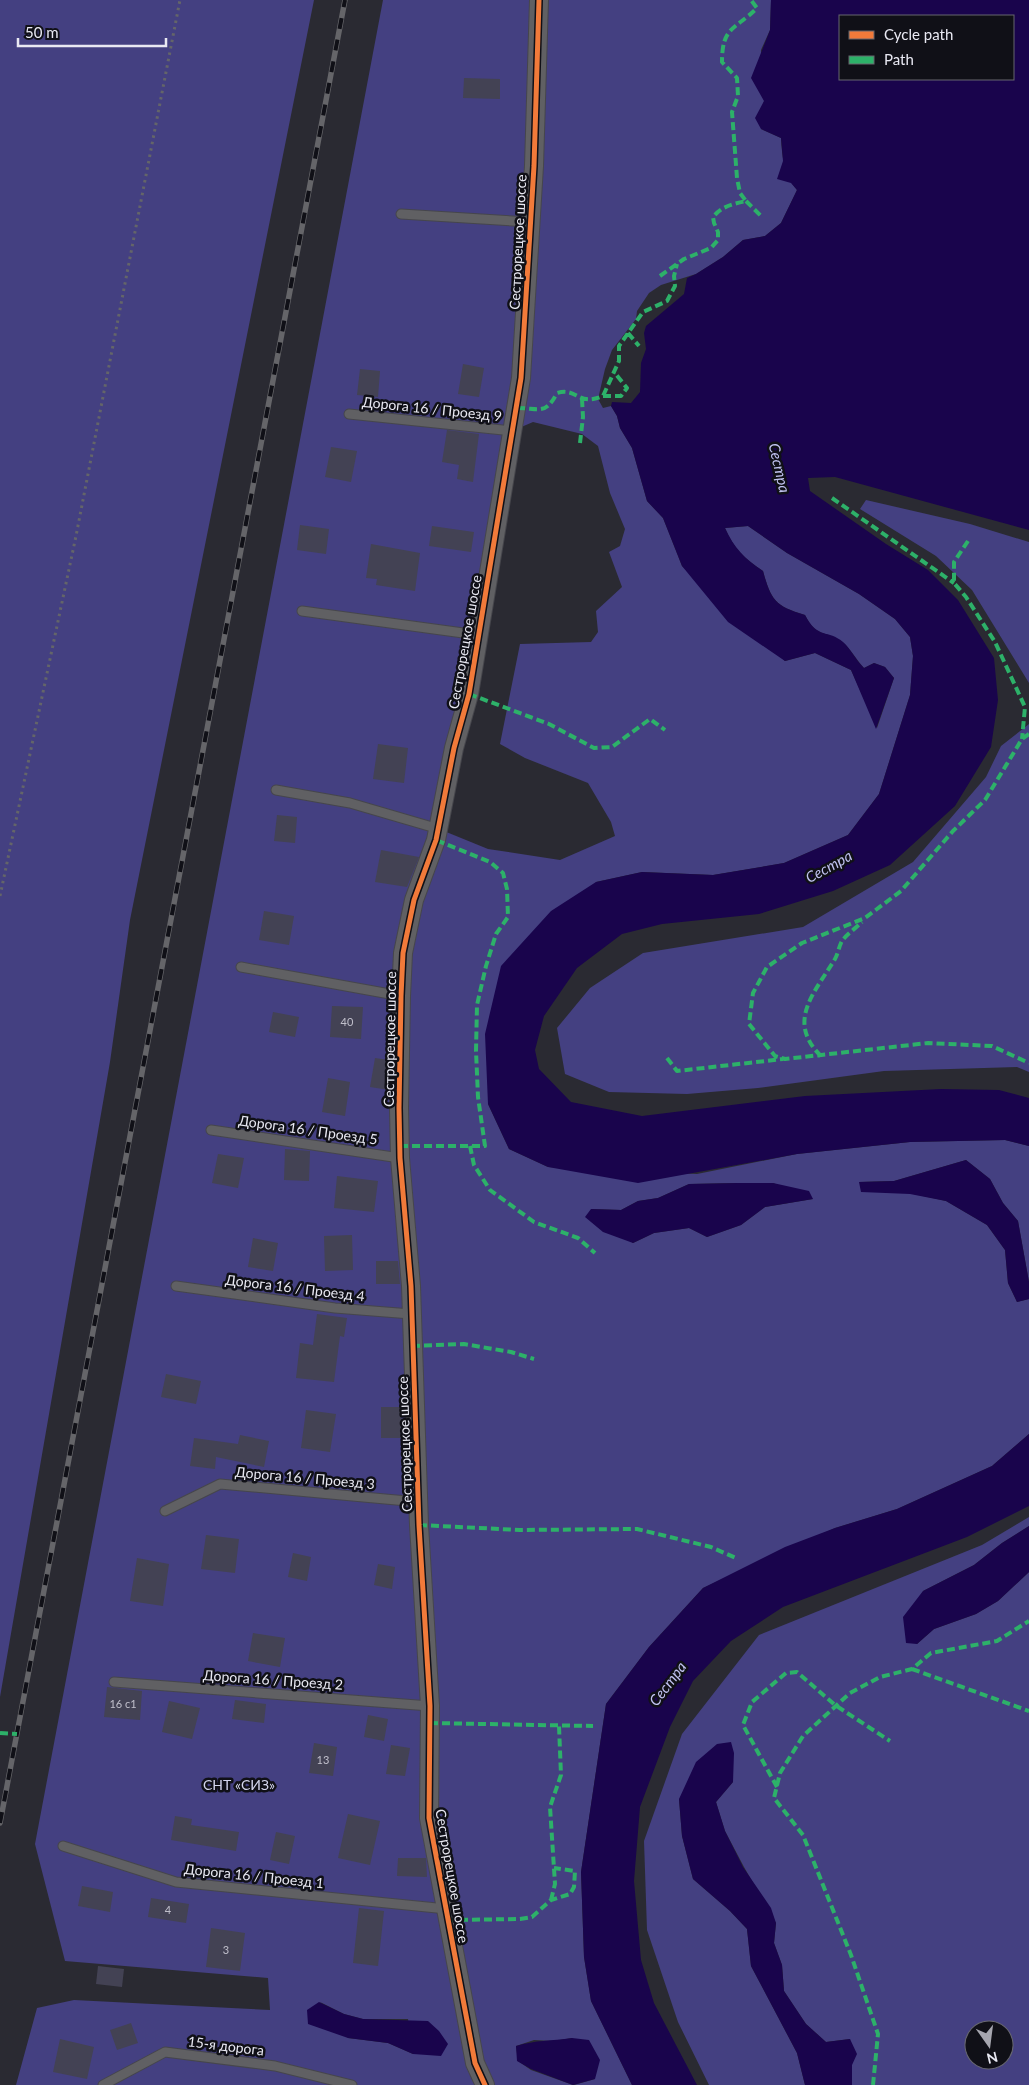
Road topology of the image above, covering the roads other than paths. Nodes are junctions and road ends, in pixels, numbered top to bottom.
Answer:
1 (539, 0) edge
2 (402, 214) dead end
3 (530, 222) junction
4 (349, 414) dead end
5 (512, 431) junction
6 (302, 611) dead end
7 (478, 635) junction
8 (276, 790) dead end
9 (438, 829) junction
10 (240, 967) dead end
11 (401, 996) junction
12 (211, 1130) dead end
13 (400, 1158) junction
14 (176, 1286) dead end
15 (411, 1314) junction
16 (418, 1502) junction
17 (166, 1511) dead end
18 (114, 1682) dead end
19 (430, 1706) junction
20 (63, 1846) dead end
21 (447, 1909) junction
22 (102, 2085) edge
23 (352, 2085) edge
24 (485, 2085) edge

1 - 3 street, Сестрорецкое шоссе
2 - 3 lane
3 - 5 street, Сестрорецкое шоссе
4 - 5 lane, Дорога 16 / Проезд 9
5 - 7 street, Сестрорецкое шоссе
6 - 7 lane
7 - 9 street, Сестрорецкое шоссе
8 - 9 lane
9 - 11 street, Сестрорецкое шоссе
10 - 11 lane
11 - 13 street, Сестрорецкое шоссе
12 - 13 lane, Дорога 16 / Проезд 5
13 - 15 street, Сестрорецкое шоссе
14 - 15 lane, Дорога 16 / Проезд 4
15 - 16 street, Сестрорецкое шоссе
16 - 17 lane, Дорога 16 / Проезд 3
16 - 19 street, Сестрорецкое шоссе
18 - 19 lane, Дорога 16 / Проезд 2
19 - 21 street, Сестрорецкое шоссе
20 - 21 lane, Дорога 16 / Проезд 1
21 - 24 street, Сестрорецкое шоссе
22 - 23 lane, 15-я дорога

